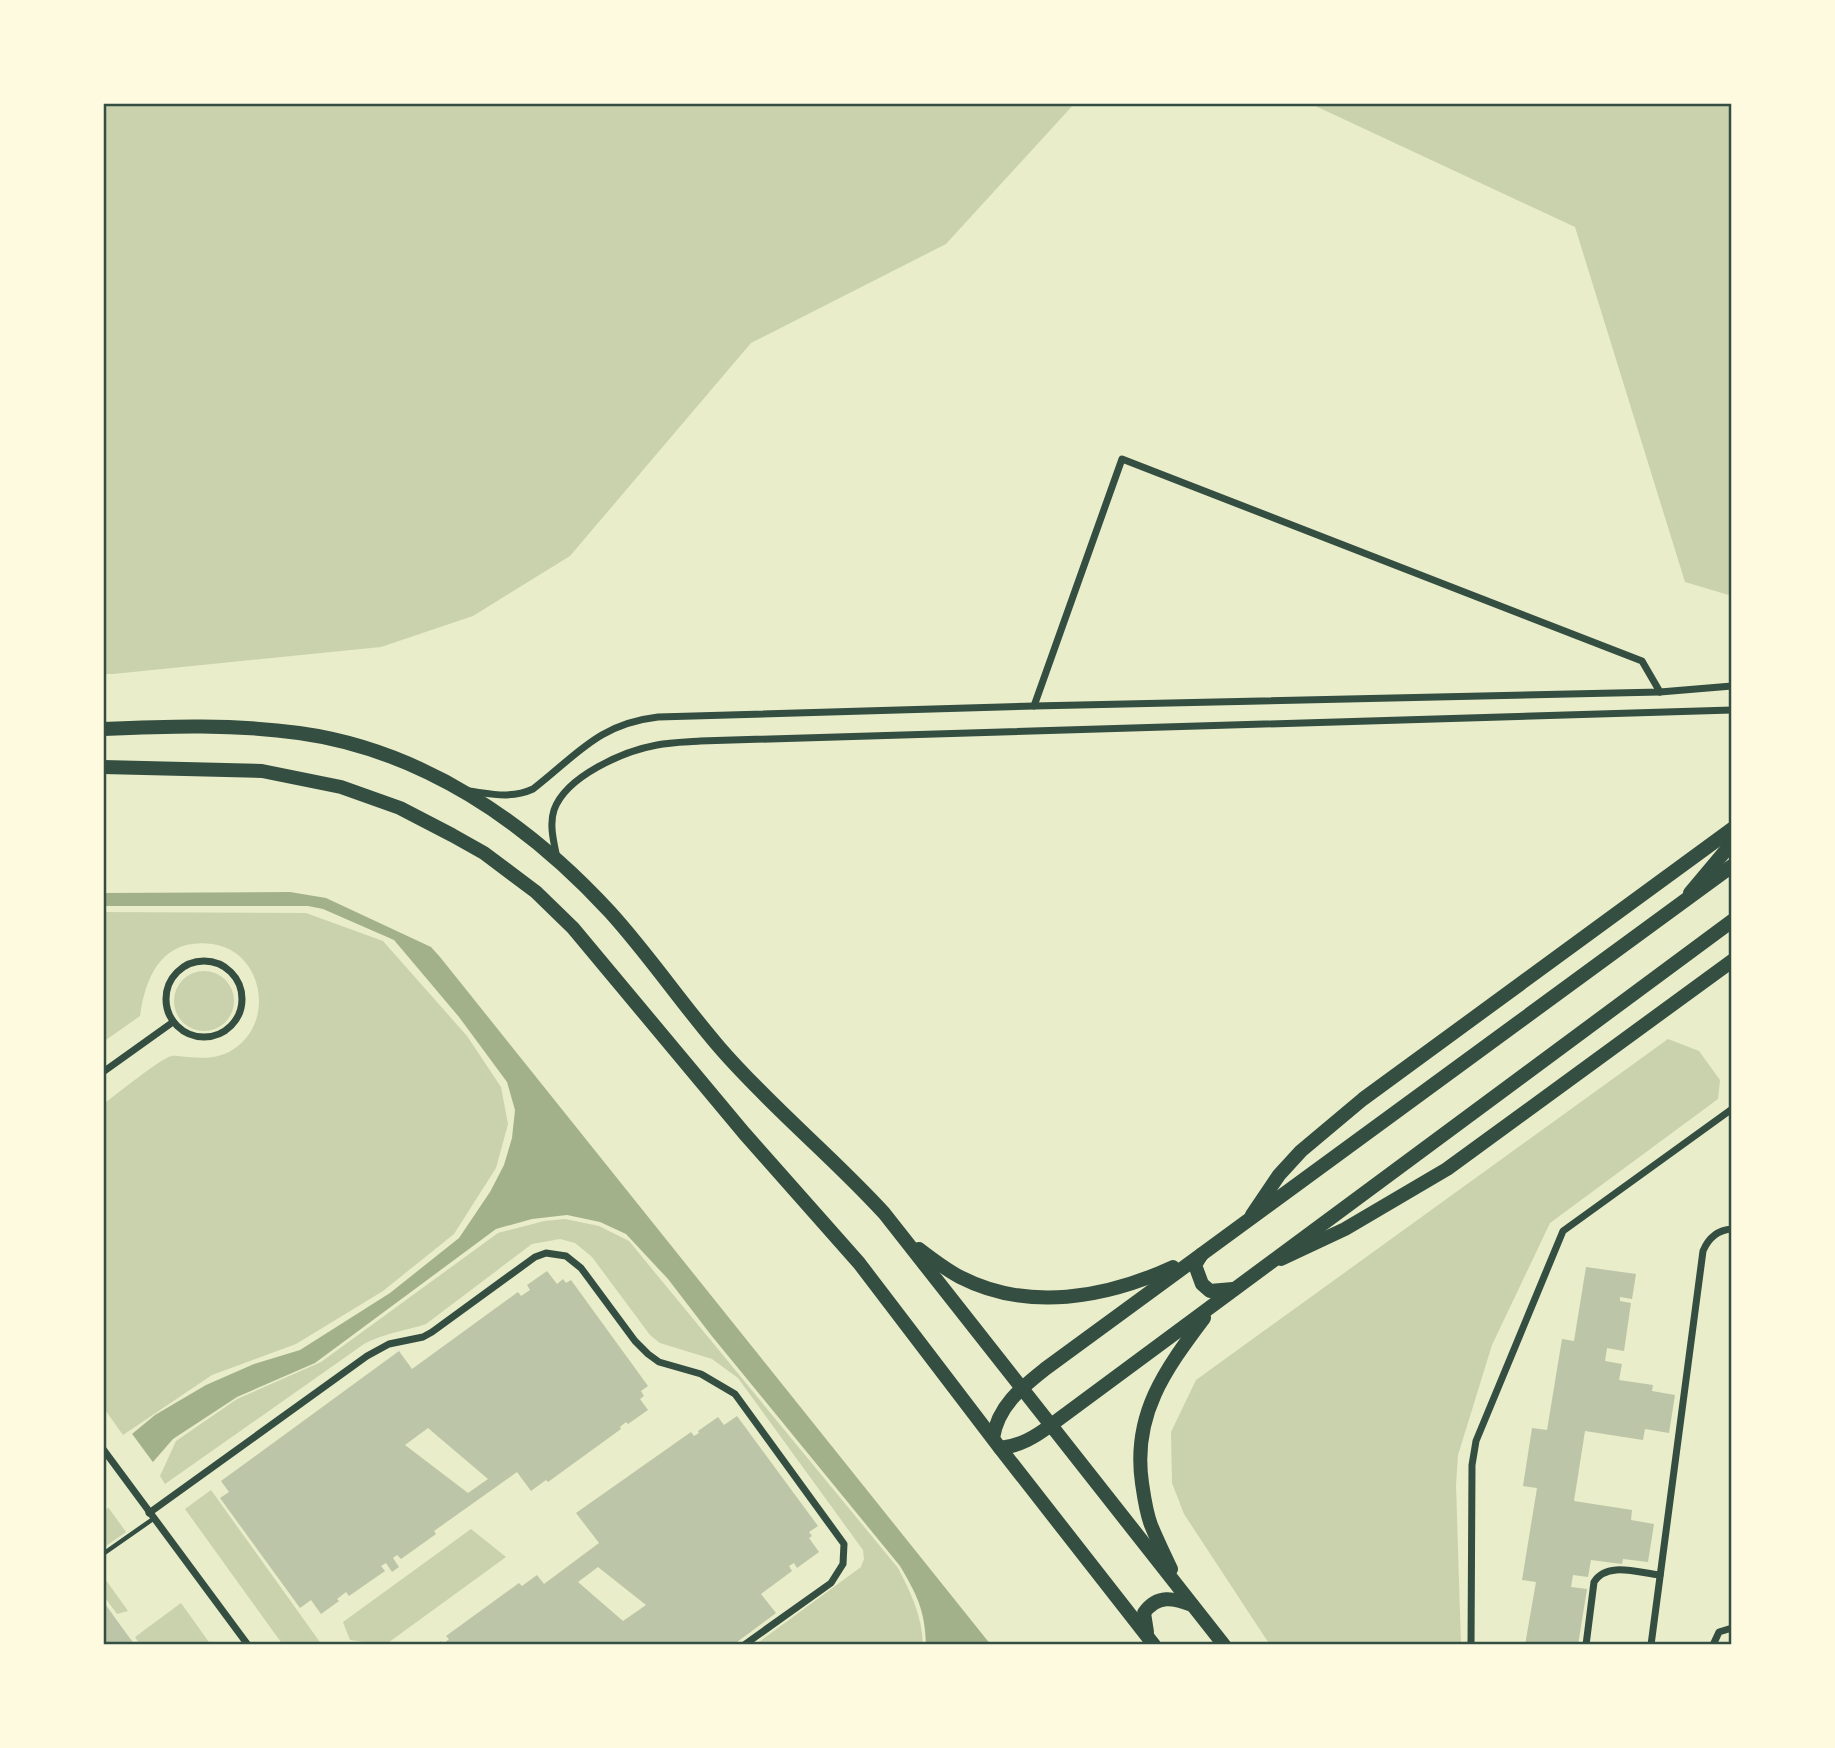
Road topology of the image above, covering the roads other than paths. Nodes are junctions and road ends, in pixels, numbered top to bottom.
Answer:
1 (1732, 686) edge
2 (1660, 692) junction
3 (1034, 706) junction
4 (1732, 710) edge
5 (103, 729) edge
6 (103, 767) edge
7 (463, 790) junction
8 (1732, 830) edge
9 (1732, 843) edge
10 (558, 862) junction
11 (1732, 866) edge
12 (1682, 902) junction
13 (1732, 921) edge
14 (1732, 961) edge
15 (173, 1022) junction
16 (103, 1072) edge
17 (1732, 1109) edge
18 (1252, 1215) junction
19 (1732, 1229) edge
20 (907, 1240) junction
21 (1202, 1253) junction
22 (1267, 1265) junction
23 (1236, 1289) junction
24 (1212, 1306) junction
25 (1022, 1387) junction
26 (1051, 1425) junction
27 (996, 1443) junction
28 (103, 1449) edge
29 (151, 1516) junction
30 (103, 1554) edge
31 (1660, 1575) junction
32 (1180, 1589) junction
33 (1194, 1606) junction
34 (1732, 1628) edge
35 (1152, 1641) edge
36 (248, 1645) edge
37 (744, 1645) edge
38 (1224, 1645) edge
39 (1471, 1645) edge
40 (1586, 1645) edge
41 (1651, 1645) edge
42 (1713, 1645) edge

1 - 2 street
2 - 3 street
2 - 3 street
3 - 7 street
4 - 10 street
5 - 7 main road
6 - 27 main road
7 - 10 main road
8 - 18 main road
9 - 12 main road
10 - 20 main road
11 - 12 main road
12 - 18 main road
13 - 22 main road
14 - 22 main road
15 - 15 street
15 - 16 street
17 - 39 street
18 - 21 main road
19 - 31 street
20 - 21 main road
20 - 25 main road
21 - 23 main road
21 - 25 main road
22 - 23 main road
23 - 24 main road
24 - 26 main road
24 - 32 main road
25 - 26 main road
25 - 27 main road
26 - 27 main road
26 - 32 main road
27 - 35 main road
28 - 29 street
29 - 30 lane
29 - 36 street
29 - 37 street
31 - 40 street
31 - 41 street
32 - 33 main road
33 - 35 main road
33 - 38 main road
34 - 42 street

